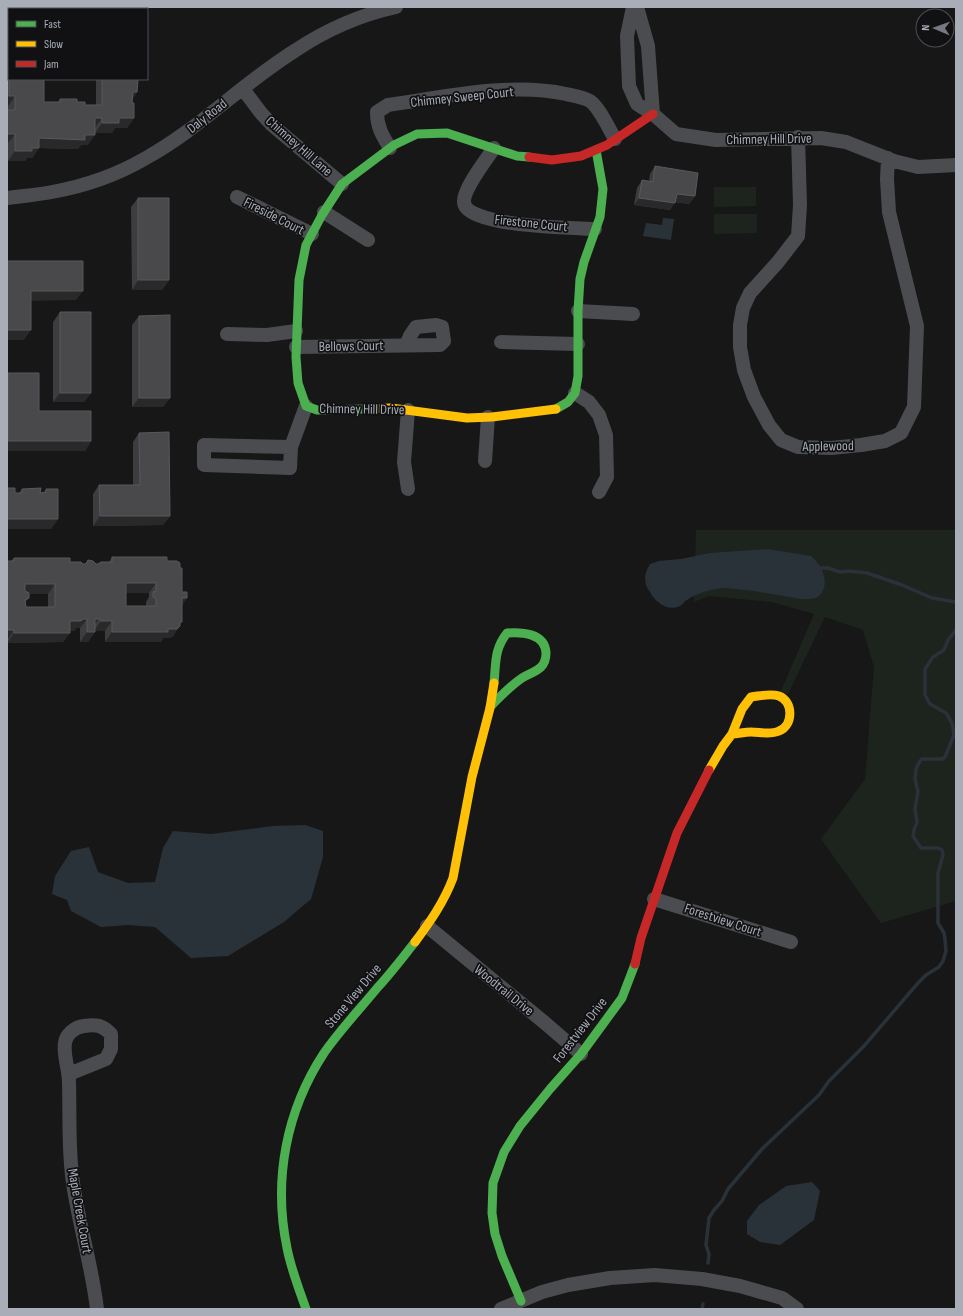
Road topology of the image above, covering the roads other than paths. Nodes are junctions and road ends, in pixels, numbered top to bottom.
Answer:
1 (396, 7) edge
2 (633, 7) edge
3 (637, 7) edge
4 (650, 74) junction
5 (628, 76) junction
6 (243, 88) junction
7 (653, 114) junction
8 (798, 137) junction
9 (615, 139) junction
10 (390, 148) junction
11 (494, 148) junction
12 (596, 150) junction
13 (888, 158) junction
14 (956, 165) edge
15 (342, 184) junction
16 (237, 197) dead end
17 (7, 198) edge
18 (324, 212) junction
19 (595, 229) junction
20 (312, 234) junction
21 (368, 240) dead end
22 (578, 311) junction
23 (633, 314) dead end
24 (296, 330) junction
25 (228, 334) dead end
26 (501, 342) dead end
27 (578, 344) junction
28 (406, 345) dead end
29 (296, 347) junction
30 (575, 393) junction
31 (306, 406) junction
32 (408, 410) junction
33 (488, 417) junction
34 (291, 447) junction
35 (485, 461) dead end
36 (408, 489) dead end
37 (599, 492) dead end
38 (490, 707) junction
39 (732, 734) junction
40 (654, 899) junction
41 (427, 926) junction
42 (791, 942) dead end
43 (581, 1054) junction
44 (69, 1074) dead end
45 (521, 1301) junction
46 (97, 1309) edge
47 (306, 1309) edge
48 (501, 1309) edge
49 (797, 1309) edge

1 - 6 street, Daly Road
2 - 5 street
3 - 4 street
4 - 5 street
4 - 7 street
5 - 7 street
6 - 15 street, Chimney Hill Lane
6 - 17 street, Daly Road
7 - 8 street, Chimney Hill Drive
7 - 9 street, Chimney Hill Drive
8 - 13 street, Chimney Hill Drive
8 - 13 street, Applewood
9 - 10 street, Chimney Sweep Court
9 - 12 street, Chimney Hill Drive
10 - 11 street, Chimney Hill Drive
10 - 15 street, Chimney Hill Drive
11 - 12 street, Chimney Hill Drive
11 - 19 street, Firestone Court
12 - 19 street
13 - 14 street, Chimney Hill Drive
15 - 18 street, Chimney Hill Drive
16 - 20 street, Fireside Court
18 - 20 street, Chimney Hill Drive
18 - 21 street
19 - 22 street
20 - 24 street, Chimney Hill Drive
22 - 23 street
22 - 27 street
24 - 25 street
24 - 29 street, Chimney Hill Drive
26 - 27 street
27 - 30 street
28 - 29 street, Bellows Court
29 - 31 street, Chimney Hill Drive
30 - 33 street, Chimney Hill Drive
30 - 37 street
31 - 32 street, Chimney Hill Drive
31 - 34 street
32 - 33 street, Chimney Hill Drive
32 - 36 street
33 - 35 street
34 - 34 street
38 - 38 street, Stone View Drive
38 - 41 street, Stone View Drive
39 - 39 street
39 - 40 street, Forestview Drive
40 - 42 street, Forestview Court
40 - 43 street, Forestview Drive
41 - 43 street, Woodtrail Drive
41 - 47 street, Stone View Drive
43 - 45 street, Forestview Drive
44 - 46 street, Maple Creek Court
45 - 48 street
45 - 49 street

